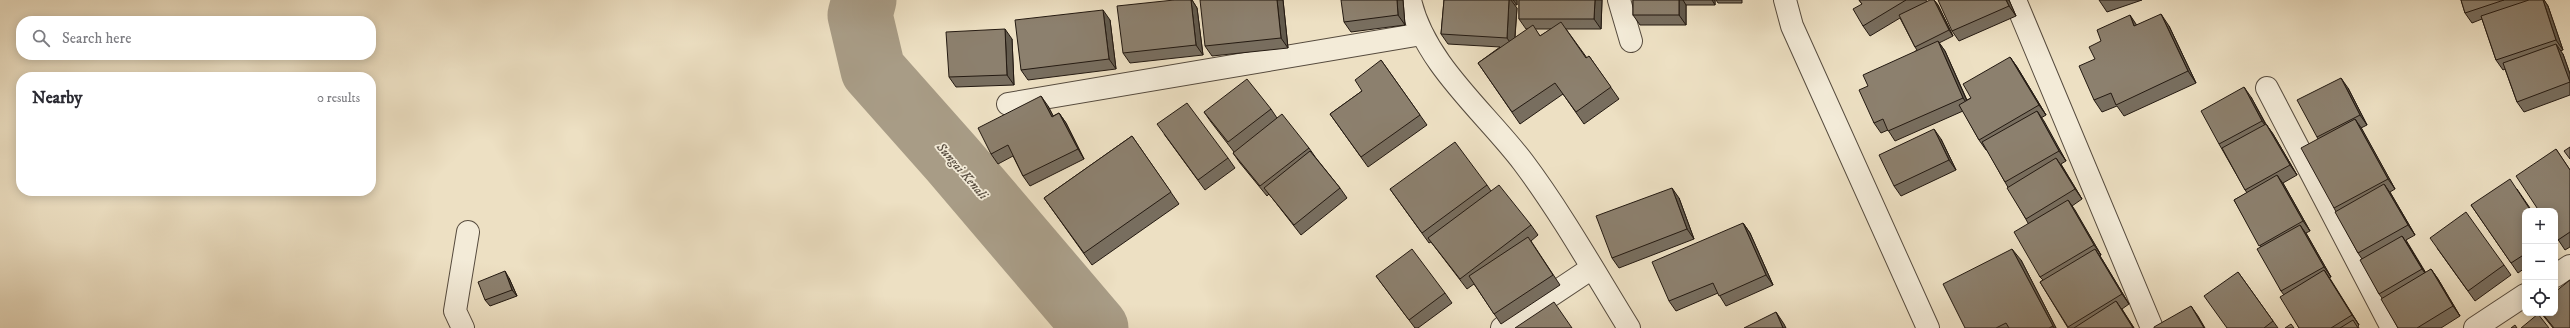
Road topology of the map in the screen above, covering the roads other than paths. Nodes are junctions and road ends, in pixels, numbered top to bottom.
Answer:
1 (1410, 0) edge
2 (1619, 0) edge
3 (1785, 0) edge
4 (2015, 0) edge
5 (1422, 34) junction
6 (1631, 40) dead end
7 (2267, 88) dead end
8 (1008, 104) dead end
9 (468, 232) dead end
10 (2570, 266) edge
11 (1592, 268) junction
12 (2558, 274) edge
13 (2522, 297) edge
14 (463, 328) edge
15 (1502, 328) edge
16 (1629, 328) edge
17 (1928, 328) edge
18 (2152, 328) edge
19 (2392, 328) edge
20 (2475, 328) edge

1 - 5 street
2 - 6 street
3 - 17 street
4 - 18 street
5 - 8 street
5 - 11 street
7 - 19 street
9 - 14 street
10 - 12 street
11 - 15 street
11 - 16 street
13 - 20 street

